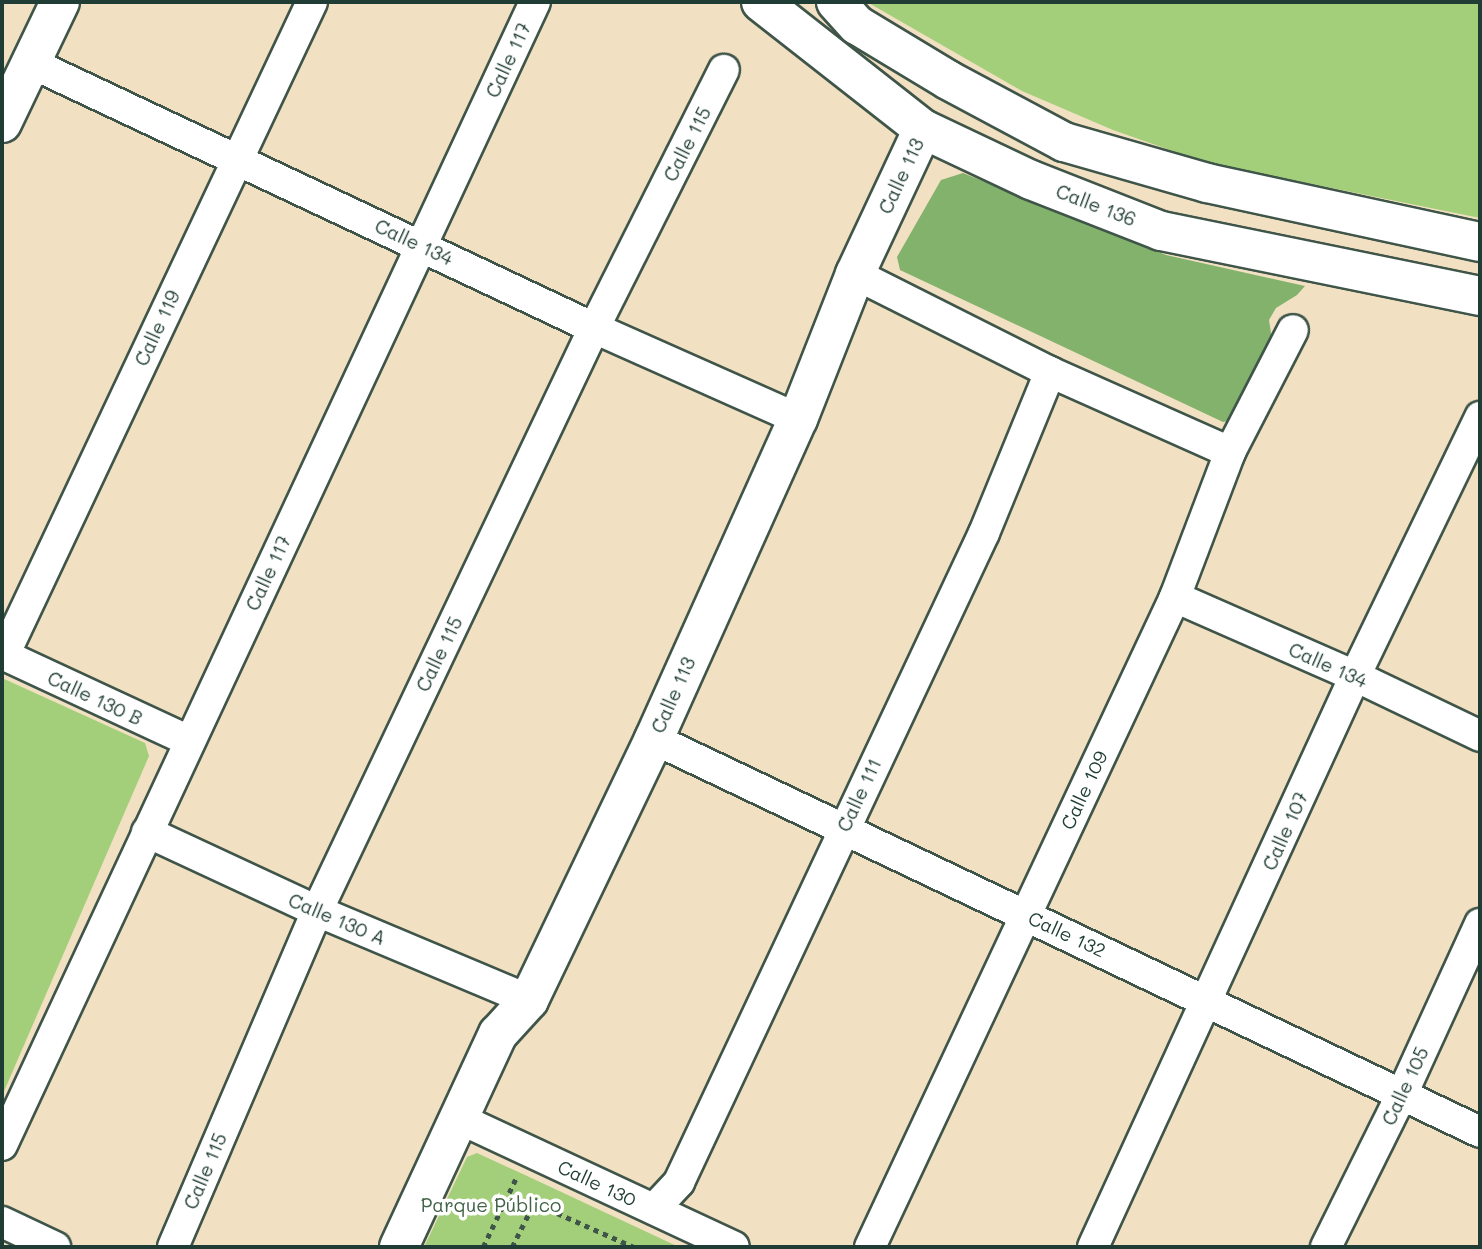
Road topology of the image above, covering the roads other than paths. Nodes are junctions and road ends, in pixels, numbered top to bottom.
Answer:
1 (60, 2) edge
2 (312, 2) edge
3 (535, 2) edge
4 (763, 2) edge
5 (836, 2) edge
6 (31, 63) junction
7 (724, 70) dead end
8 (2, 123) edge
9 (923, 129) junction
10 (237, 160) junction
11 (1480, 242) edge
12 (424, 246) junction
13 (855, 274) junction
14 (1480, 296) edge
15 (594, 328) junction
16 (1293, 330) dead end
17 (1050, 372) junction
18 (1480, 417) edge
19 (798, 419) junction
20 (1230, 452) junction
21 (1175, 597) junction
22 (3, 655) edge
23 (1355, 676) junction
24 (1480, 736) edge
25 (654, 738) junction
26 (188, 741) junction
27 (843, 830) junction
28 (147, 832) junction
29 (317, 911) junction
30 (1025, 914) junction
31 (1480, 924) edge
32 (529, 1000) junction
33 (1208, 1001) junction
34 (1403, 1093) junction
35 (460, 1119) junction
36 (1480, 1132) edge
37 (2, 1145) edge
38 (654, 1209) junction
39 (2, 1222) edge
40 (55, 1247) edge
41 (173, 1247) edge
42 (399, 1247) edge
43 (734, 1247) edge
44 (870, 1247) edge
45 (1093, 1247) edge
46 (1326, 1247) edge

1 - 6 main road
2 - 10 street, Calle 119
3 - 12 street, Calle 117
4 - 9 main road, Calle 136
5 - 11 main road
6 - 8 main road
6 - 10 street, Calle 134
7 - 15 street, Calle 115
9 - 13 main road, Calle 113
9 - 14 main road, Calle 136
10 - 12 street, Calle 134
10 - 22 street, Calle 119
12 - 15 street, Calle 134
12 - 26 street, Calle 117
13 - 17 street
13 - 19 main road, Calle 113
15 - 19 street, Calle 134
15 - 29 street, Calle 115
16 - 20 street, Calle 109
17 - 20 street
17 - 27 street, Calle 111
18 - 23 street, Calle 107
19 - 25 main road, Calle 113
20 - 21 street, Calle 109
21 - 23 street, Calle 134
21 - 30 street, Calle 109
22 - 26 street, Calle 130 B
23 - 24 street, Calle 134
23 - 33 street, Calle 107
25 - 27 street, Calle 132
25 - 32 main road, Calle 113
26 - 28 street, Calle 117
27 - 30 street, Calle 132
27 - 38 street, Calle 111
28 - 29 street, Calle 130 A
28 - 37 street, Calle 117
29 - 32 street, Calle 130 A
29 - 41 street, Calle 115
30 - 33 street, Calle 132
30 - 44 street, Calle 109
31 - 34 street, Calle 105
32 - 35 main road, Calle 113
33 - 34 street, Calle 132
33 - 45 street, Calle 107
34 - 36 street, Calle 132
34 - 46 street, Calle 105
35 - 38 street, Calle 130
35 - 42 main road, Calle 113
38 - 43 street, Calle 130
39 - 40 street

